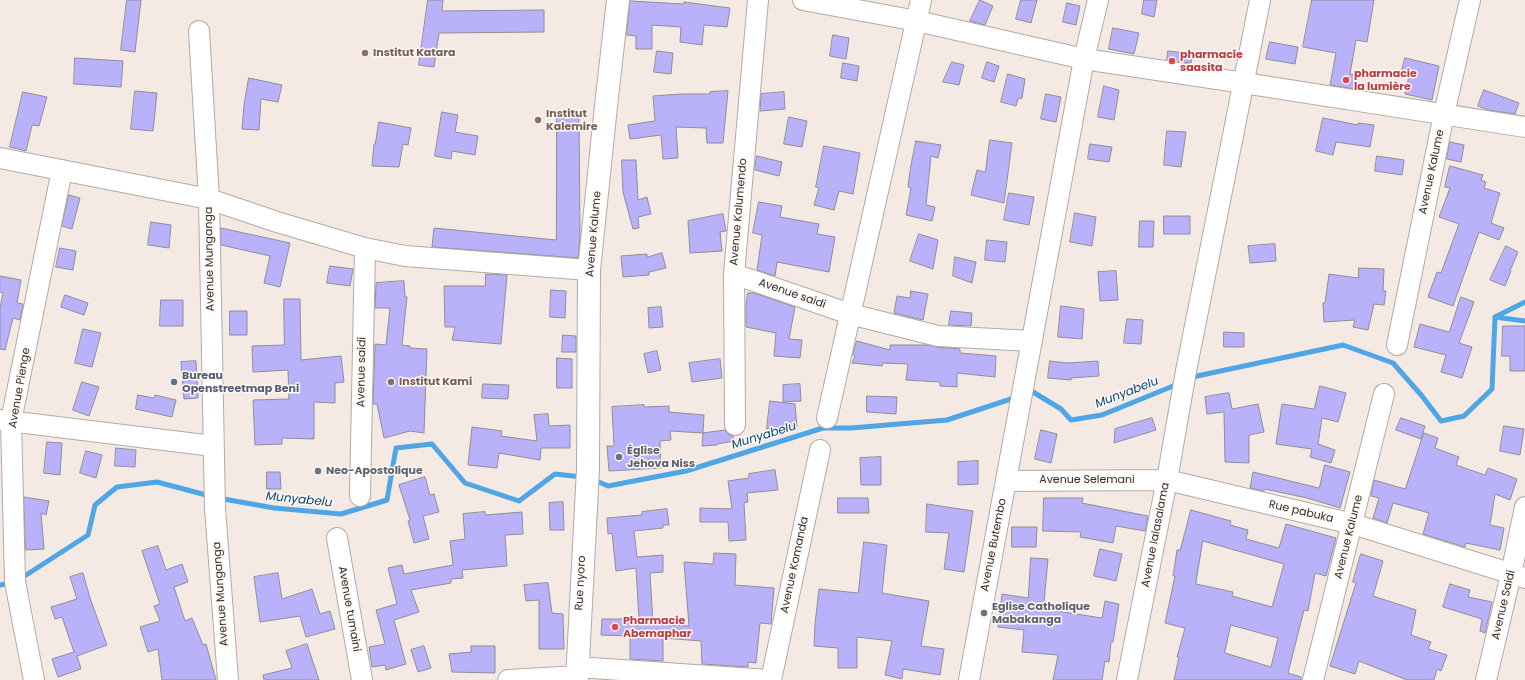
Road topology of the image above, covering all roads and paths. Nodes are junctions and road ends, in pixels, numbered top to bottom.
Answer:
1 (618, 0) edge
2 (758, 0) edge
3 (803, 0) edge
4 (922, 0) edge
5 (1098, 0) edge
6 (1260, 0) edge
7 (1470, 0) edge
8 (917, 21) junction
9 (199, 31) dead end
10 (1084, 60) junction
11 (1244, 83) junction
12 (1444, 114) junction
13 (1525, 127) edge
14 (0, 158) edge
15 (62, 170) junction
16 (209, 199) junction
17 (365, 248) junction
18 (589, 270) junction
19 (734, 274) junction
20 (850, 314) junction
21 (1032, 341) junction
22 (1397, 345) dead end
23 (1384, 394) dead end
24 (827, 418) dead end
25 (6, 421) edge
26 (735, 425) dead end
27 (213, 446) junction
28 (820, 450) dead end
29 (587, 478) joint
30 (1167, 480) junction
31 (1006, 481) junction
32 (360, 496) dead end
33 (1525, 507) edge
34 (1353, 524) junction
35 (337, 538) dead end
36 (1518, 576) edge
37 (577, 675) edge
38 (34, 680) edge
39 (228, 680) edge
40 (362, 680) edge
41 (508, 680) edge
42 (770, 680) edge
43 (969, 680) edge
44 (1127, 680) edge
45 (1313, 680) edge
46 (1486, 680) edge

1 - 18 street, Avenue Kalume
2 - 19 street, Avenue Kalumendo
3 - 8 street
4 - 8 street
5 - 10 street, Avenue Butembo
6 - 11 street, Avenue lalasalama
7 - 12 street, Avenue Kalume
8 - 10 street
8 - 20 street
9 - 16 street, Avenue Munganga
10 - 11 street
10 - 21 street, Avenue Butembo
11 - 12 street
11 - 30 street, Avenue lalasalama
12 - 13 street
12 - 22 street, Avenue Kalume
14 - 15 street
15 - 16 street
15 - 25 street, Avenue Pienge
16 - 17 street
16 - 27 street, Avenue Munganga
17 - 18 street
17 - 32 street, Avenue saidi
18 - 29 street, Avenue Kalume
19 - 20 street, Avenue saidi
19 - 26 street, Avenue Kalumendo
20 - 21 street, Avenue saidi
20 - 24 street
21 - 31 street, Avenue Butembo
23 - 34 street, Avenue Kalume
25 - 27 street
25 - 38 street, Avenue Pienge
27 - 39 street, Avenue Munganga
28 - 42 street, Avenue Komanda
29 - 37 street, Rue nyoro
30 - 31 street, Avenue Selemani
30 - 34 street, Rue pabuka
30 - 44 street, Avenue lalasalama
31 - 43 street, Avenue Butembo
33 - 36 street, Avenue Saidi
34 - 36 street, Rue pabuka
34 - 45 street, Avenue Kalume
35 - 40 street, Avenue tumaini
36 - 46 street, Avenue Saidi
37 - 41 street
37 - 42 street

